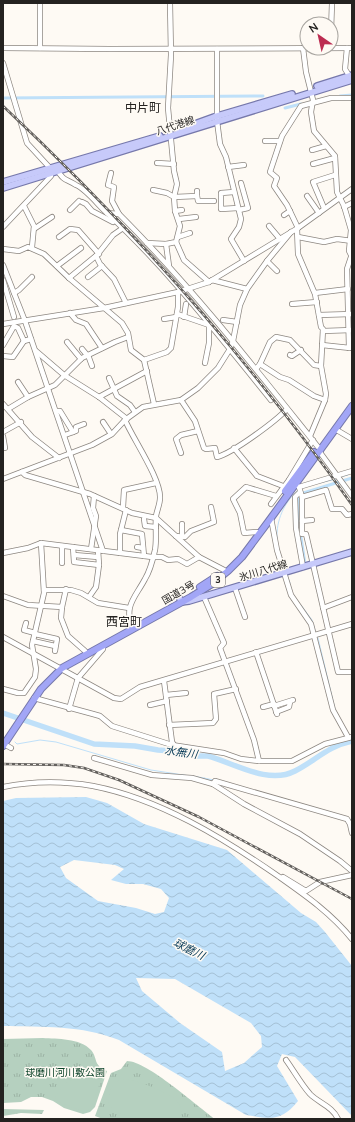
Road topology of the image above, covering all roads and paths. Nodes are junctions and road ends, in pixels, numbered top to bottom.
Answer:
1 (40, 3) edge
2 (170, 3) edge
3 (332, 3) edge
4 (332, 16) edge
5 (3, 48) edge
6 (40, 48) junction
7 (299, 48) edge
8 (349, 48) edge
9 (170, 49) junction
10 (217, 49) junction
11 (304, 56) edge
12 (3, 63) edge
13 (351, 78) edge
14 (310, 90) junction
15 (352, 98) edge
16 (312, 102) junction
17 (217, 119) junction
18 (171, 135) junction
19 (265, 141) dead end
20 (280, 141) junction
21 (326, 146) junction
22 (312, 150) dead end
23 (335, 158) junction
24 (157, 162) dead end
25 (174, 164) junction
26 (313, 164) dead end
27 (244, 165) dead end
28 (228, 168) junction
29 (53, 170) junction
30 (111, 173) dead end
31 (335, 175) junction
32 (3, 182) edge
33 (241, 183) dead end
34 (3, 188) edge
35 (352, 188) edge
36 (153, 190) dead end
37 (234, 192) junction
38 (307, 196) dead end
39 (339, 196) junction
40 (174, 197) junction
41 (214, 201) dead end
42 (352, 203) edge
43 (24, 206) junction
44 (344, 207) junction
45 (324, 208) junction
46 (239, 209) junction
47 (70, 210) dead end
48 (182, 210) dead end
49 (174, 211) junction
50 (290, 211) junction
51 (107, 213) junction
52 (319, 213) junction
53 (119, 214) junction
54 (284, 215) dead end
55 (52, 217) dead end
56 (196, 217) dead end
57 (179, 219) junction
58 (269, 226) dead end
59 (351, 226) edge
60 (3, 227) edge
61 (298, 228) junction
62 (34, 229) junction
63 (122, 229) junction
64 (292, 232) junction
65 (190, 233) dead end
66 (59, 237) dead end
67 (298, 238) junction
68 (177, 239) junction
69 (280, 239) junction
70 (351, 240) edge
71 (147, 242) junction
72 (166, 244) junction
73 (32, 247) junction
74 (81, 248) dead end
75 (3, 249) edge
76 (97, 255) junction
77 (352, 257) edge
78 (244, 261) junction
79 (267, 261) junction
80 (3, 265) edge
81 (57, 266) junction
82 (102, 266) junction
83 (169, 266) junction
84 (277, 271) dead end
85 (4, 272) edge
86 (32, 277) dead end
87 (88, 277) dead end
88 (69, 278) junction
89 (3, 280) edge
90 (210, 281) junction
91 (189, 289) junction
92 (247, 289) junction
93 (348, 289) junction
94 (179, 291) junction
95 (315, 293) junction
96 (15, 295) junction
97 (8, 299) junction
98 (317, 302) junction
99 (126, 303) junction
100 (186, 304) dead end
101 (292, 304) dead end
102 (104, 308) junction
103 (70, 313) junction
104 (350, 314) edge
105 (319, 315) junction
106 (176, 316) junction
107 (14, 317) dead end
108 (184, 317) junction
109 (164, 319) dead end
110 (223, 320) dead end
111 (25, 321) junction
112 (235, 322) junction
113 (3, 324) edge
114 (168, 329) dead end
115 (174, 330) junction
116 (350, 330) edge
117 (323, 331) junction
118 (128, 337) junction
119 (31, 339) junction
120 (24, 341) junction
121 (233, 341) junction
122 (67, 342) dead end
123 (3, 345) edge
124 (322, 346) junction
125 (102, 348) junction
126 (351, 348) edge
127 (82, 349) dead end
128 (230, 349) junction
129 (35, 350) junction
130 (301, 350) junction
131 (88, 355) junction
132 (290, 355) dead end
133 (3, 356) edge
134 (81, 359) junction
135 (144, 360) junction
136 (205, 363) dead end
137 (260, 364) junction
138 (92, 366) dead end
139 (321, 366) junction
140 (256, 369) junction
141 (147, 371) junction
142 (64, 376) junction
143 (109, 378) dead end
144 (18, 382) dead end
145 (114, 388) junction
146 (48, 389) junction
147 (28, 397) junction
148 (99, 397) junction
149 (181, 400) junction
150 (271, 400) dead end
151 (325, 400) junction
152 (352, 401) edge
153 (3, 404) edge
154 (154, 404) junction
155 (352, 406) edge
156 (8, 409) junction
157 (287, 409) junction
158 (56, 411) junction
159 (135, 412) junction
160 (126, 420) junction
161 (21, 422) junction
162 (103, 422) dead end
163 (84, 424) dead end
164 (335, 429) junction
165 (198, 431) junction
166 (3, 432) edge
167 (73, 432) junction
168 (111, 434) junction
169 (65, 435) junction
170 (3, 436) edge
171 (310, 436) junction
172 (352, 439) edge
173 (313, 440) junction
174 (5, 448) dead end
175 (234, 448) junction
176 (319, 449) junction
177 (181, 453) dead end
178 (71, 454) junction
179 (59, 458) junction
180 (352, 471) edge
181 (22, 472) junction
182 (3, 479) edge
183 (340, 479) junction
184 (156, 483) junction
185 (283, 486) junction
186 (298, 489) junction
187 (85, 492) junction
188 (94, 496) junction
189 (276, 496) junction
190 (352, 496) edge
191 (271, 504) dead end
192 (211, 507) dead end
193 (125, 509) junction
194 (352, 514) edge
195 (156, 518) junction
196 (271, 518) junction
197 (144, 519) dead end
198 (312, 520) dead end
199 (302, 521) junction
200 (95, 524) junction
201 (182, 524) dead end
202 (156, 527) junction
203 (122, 530) junction
204 (257, 532) junction
205 (176, 536) junction
206 (182, 536) junction
207 (41, 544) junction
208 (62, 546) junction
209 (73, 547) junction
210 (137, 547) dead end
211 (91, 548) junction
212 (143, 548) junction
213 (98, 550) junction
214 (103, 551) junction
215 (352, 552) edge
216 (3, 553) edge
217 (120, 553) junction
218 (74, 555) junction
219 (144, 556) junction
220 (98, 557) junction
221 (152, 557) junction
222 (199, 557) junction
223 (62, 564) dead end
224 (313, 564) junction
225 (99, 565) junction
226 (303, 567) junction
227 (224, 570) junction
228 (284, 573) junction
229 (235, 588) junction
230 (66, 589) junction
231 (44, 590) junction
232 (3, 596) edge
233 (89, 597) junction
234 (192, 597) junction
235 (204, 597) junction
236 (352, 597) edge
237 (42, 606) junction
238 (62, 607) junction
239 (129, 608) junction
240 (323, 608) junction
241 (245, 617) dead end
242 (26, 623) dead end
243 (352, 624) edge
244 (132, 627) junction
245 (328, 630) junction
246 (35, 633) junction
247 (315, 634) junction
248 (3, 637) edge
249 (33, 641) junction
250 (103, 646) junction
251 (85, 651) junction
252 (256, 652) junction
253 (34, 654) junction
254 (226, 662) junction
255 (61, 668) junction
256 (352, 672) edge
257 (78, 678) junction
258 (164, 681) junction
259 (3, 688) edge
260 (236, 689) junction
261 (186, 693) dead end
262 (167, 698) junction
263 (32, 699) junction
264 (150, 705) dead end
265 (274, 705) junction
266 (263, 707) dead end
267 (68, 708) junction
268 (169, 724) junction
269 (350, 737) edge
270 (3, 743) edge
271 (176, 746) junction
272 (11, 748) dead end
273 (94, 758) dead end
274 (259, 761) junction
275 (214, 782) junction
276 (3, 787) edge
277 (352, 833) edge
278 (268, 870) junction
279 (352, 871) edge
280 (352, 875) edge
281 (352, 939) edge
282 (286, 1060) dead end
283 (338, 1119) edge

1 - 6 street
2 - 9 street
3 - 4 street
5 - 6 street
6 - 9 street
7 - 10 street
8 - 13 street
9 - 10 street
9 - 18 street
10 - 17 street
11 - 14 street
12 - 29 street
13 - 14 main road, 八代港線
14 - 16 street
14 - 17 main road, 八代港線
15 - 16 street
16 - 20 street
16 - 21 street
17 - 18 main road, 八代港線
17 - 28 street
18 - 25 street
18 - 29 main road, 八代港線
19 - 20 street
20 - 50 street
21 - 22 street
21 - 23 street
23 - 26 street
23 - 31 street
24 - 25 street
25 - 40 street
27 - 28 street
28 - 37 street
29 - 32 main road, 八代港線
29 - 34 main road, 八代港線
29 - 43 street
29 - 51 street
30 - 53 street
31 - 39 street
31 - 45 street
33 - 46 street
35 - 39 street
36 - 40 street
37 - 46 street
37 - 46 street
38 - 52 street
39 - 44 street
39 - 45 street
40 - 41 street
40 - 49 street
42 - 44 street
43 - 60 street
43 - 62 street
44 - 59 street
45 - 52 street
46 - 78 street
47 - 63 street
48 - 49 street
49 - 57 street
50 - 54 street
50 - 61 street
51 - 53 street
51 - 63 street
52 - 61 street
53 - 71 street
55 - 62 street
56 - 57 street
57 - 68 street
58 - 69 street
59 - 70 street
61 - 64 street
61 - 67 street
62 - 73 street
63 - 76 street
63 - 94 street
64 - 69 street
64 - 79 street
65 - 68 street
66 - 76 street
67 - 70 street
67 - 95 street
68 - 72 street
68 - 90 street
69 - 78 street
70 - 77 street
71 - 72 street
71 - 83 street
72 - 83 street
73 - 75 street
73 - 81 street
74 - 81 street
76 - 82 street
76 - 88 street
77 - 93 street
78 - 90 street
79 - 84 street
79 - 92 street
80 - 85 street
81 - 88 street
82 - 87 street
82 - 99 street
83 - 91 street
85 - 96 street
86 - 96 street
88 - 102 street
89 - 97 street
90 - 91 street
90 - 92 street
91 - 94 street
91 - 121 street
92 - 112 street
93 - 95 street
93 - 104 street
94 - 99 street
94 - 106 street
94 - 128 street
95 - 98 street
96 - 97 street
96 - 111 street
97 - 107 street
98 - 101 street
98 - 105 street
99 - 102 street
100 - 108 street
102 - 103 street
102 - 118 street
103 - 111 street
103 - 125 street
104 - 105 street
104 - 116 street
105 - 117 street
106 - 108 street
106 - 109 street
106 - 115 street
108 - 136 street
110 - 112 street
111 - 113 street
111 - 119 street
112 - 121 street
114 - 115 street
115 - 135 street
116 - 117 street
116 - 126 street
117 - 124 street
118 - 125 street
118 - 135 street
119 - 120 street
119 - 129 street
120 - 123 street
120 - 133 street
121 - 128 street
121 - 140 street
122 - 134 street
124 - 126 street
124 - 139 street
125 - 131 street
127 - 131 street
128 - 149 street
128 - 150 street
129 - 142 street
129 - 146 street
130 - 132 street
130 - 137 street
130 - 139 street
131 - 134 street
131 - 138 street
134 - 142 street
135 - 141 street
137 - 140 street
137 - 151 street
139 - 151 street
140 - 157 street
141 - 145 street
141 - 154 street
142 - 146 street
142 - 148 street
143 - 145 street
144 - 147 street
145 - 148 street
145 - 159 street
146 - 147 street
146 - 158 street
147 - 156 street
148 - 160 street
149 - 154 street
149 - 165 street
151 - 171 street
152 - 176 highway, 国道3号 / 3
153 - 156 street
154 - 159 street
155 - 164 highway, 国道3号 / 3
156 - 161 street
157 - 171 street
157 - 175 street
158 - 167 street
158 - 169 street
159 - 160 street
160 - 168 street
160 - 184 street
161 - 166 street
161 - 179 street
162 - 168 street
163 - 167 street
164 - 172 street
164 - 176 highway, 国道3号 / 3
165 - 175 street
165 - 177 street
167 - 169 street
168 - 178 street
169 - 178 street
170 - 174 street
171 - 173 street
173 - 176 street
173 - 186 street
175 - 185 street
176 - 183 street
176 - 186 highway, 国道3号 / 3
178 - 179 street
178 - 187 street
179 - 181 street
180 - 183 street
181 - 182 street
181 - 187 street
183 - 186 street
183 - 190 street
184 - 193 street
184 - 195 street
185 - 186 street
185 - 189 street
186 - 194 street
186 - 196 highway, 国道3号 / 3
186 - 199 street
186 - 204 highway, 国道3号 / 3
186 - 226 street
187 - 188 street
187 - 200 street
188 - 193 street
188 - 200 street
189 - 191 street
189 - 204 street
192 - 206 street
193 - 195 street
193 - 203 street
195 - 202 street
195 - 205 street
196 - 228 street
196 - 234 highway, 国道3号 / 3
197 - 202 street
198 - 199 street
199 - 224 street
200 - 211 street
200 - 214 street
201 - 206 street
202 - 221 street
203 - 212 street
203 - 217 street
204 - 227 highway, 国道3号 / 3
205 - 206 street
205 - 222 street
207 - 208 street
207 - 216 street
207 - 231 street
208 - 209 street
208 - 223 street
209 - 211 street
209 - 218 street
210 - 212 street
211 - 213 street
212 - 219 street
213 - 214 street
213 - 220 street
214 - 217 street
215 - 224 main road, 氷川八代線
217 - 219 street
218 - 220 street
218 - 225 street
219 - 221 street
220 - 225 street
221 - 222 street
221 - 239 street
222 - 227 street
224 - 226 main road, 氷川八代線
224 - 240 street
225 - 233 street
226 - 228 main road, 氷川八代線
227 - 234 highway, 国道3号 / 3
228 - 229 main road, 氷川八代線
228 - 247 street
229 - 235 main road, 氷川八代線
229 - 241 street
230 - 231 street
230 - 233 street
230 - 238 street
231 - 237 street
232 - 237 street
233 - 239 street
234 - 235 main road, 氷川八代線
234 - 244 highway, 国道3号 / 3
235 - 254 street
236 - 240 street
237 - 238 street
237 - 246 street
238 - 251 street
239 - 244 street
240 - 245 street
242 - 246 street
243 - 245 street
244 - 250 highway, 国道3号 / 3
244 - 251 highway, 国道3号 / 3
245 - 247 street
245 - 256 street
246 - 249 street
246 - 249 street
247 - 252 street
247 - 269 street
248 - 253 street
249 - 253 street
250 - 255 highway, 国道3号 / 3
250 - 257 street
251 - 255 highway, 国道3号 / 3
252 - 254 street
252 - 265 street
253 - 255 street
253 - 259 street
254 - 258 street
254 - 260 street
255 - 257 street
255 - 263 highway, 国道3号 / 3
257 - 258 street
257 - 267 street
258 - 262 street
260 - 268 street
260 - 274 street
261 - 262 street
262 - 264 street
262 - 268 street
263 - 267 street
263 - 270 highway, 国道3号 / 3
265 - 265 street
265 - 266 street
267 - 271 street
268 - 271 street
269 - 274 street
270 - 272 street
271 - 274 street
273 - 275 street
275 - 277 street
275 - 279 street
276 - 278 street
278 - 280 street
278 - 281 street
282 - 283 street

